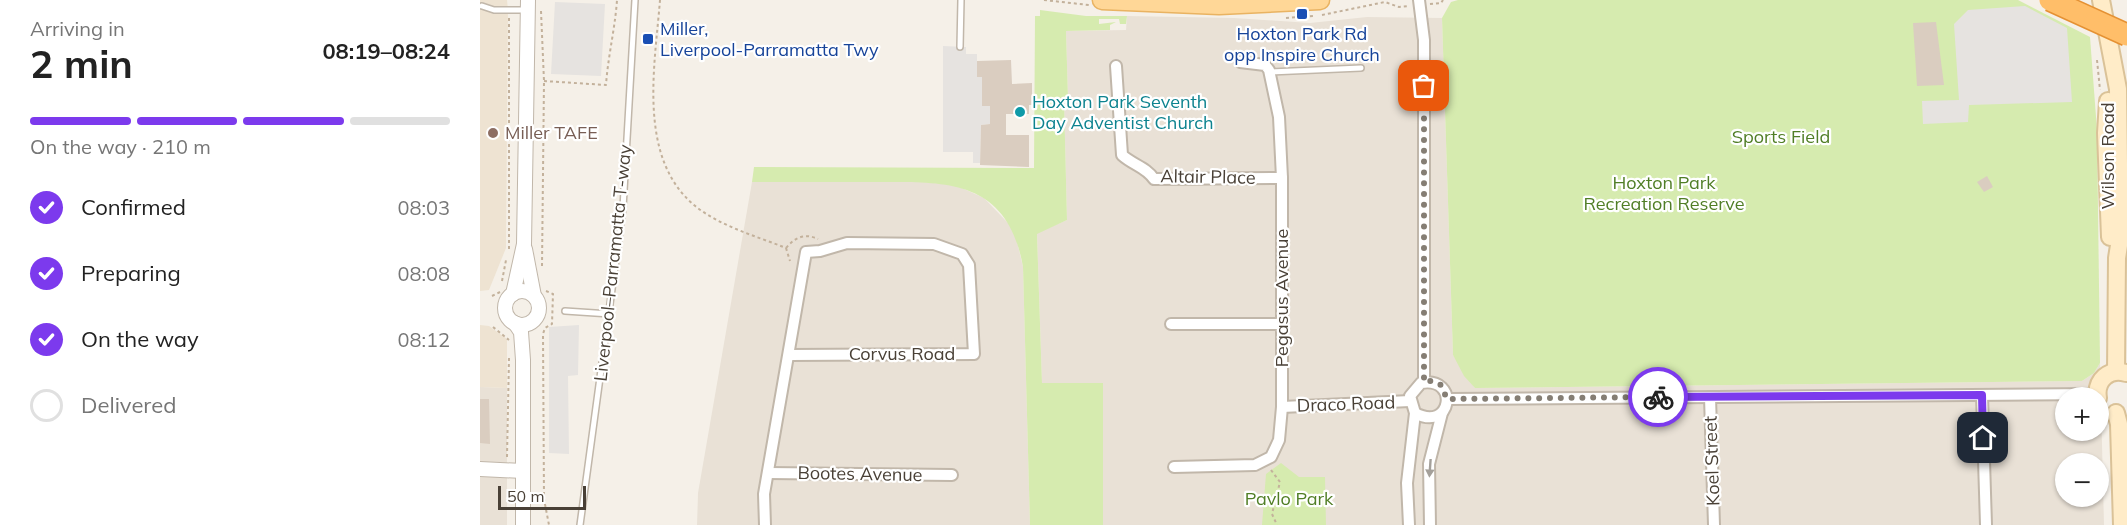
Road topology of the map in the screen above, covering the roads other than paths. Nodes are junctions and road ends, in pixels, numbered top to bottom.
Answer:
1 (635, 0) edge
2 (961, 0) edge
3 (1102, 0) edge
4 (1320, 0) edge
5 (1419, 0) edge
6 (2050, 0) edge
7 (2101, 0) edge
8 (528, 5) edge
9 (482, 6) dead end
10 (2127, 35) edge
11 (960, 47) dead end
12 (1240, 62) dead end
13 (1116, 66) dead end
14 (1362, 68) dead end
15 (1270, 72) junction
16 (1282, 178) junction
17 (524, 244) junction
18 (2122, 258) edge
19 (538, 291) junction
20 (513, 294) junction
21 (565, 311) dead end
22 (610, 314) junction
23 (514, 323) junction
24 (531, 323) junction
25 (1171, 324) dead end
26 (1280, 324) junction
27 (789, 355) junction
28 (523, 360) junction
29 (2122, 372) edge
30 (1424, 382) junction
31 (2101, 387) edge
32 (1982, 395) junction
33 (2055, 396) edge
34 (1710, 397) junction
35 (1447, 399) junction
36 (1410, 401) junction
37 (1282, 406) junction
38 (2122, 412) edge
39 (1415, 413) junction
40 (1442, 413) junction
41 (1174, 467) dead end
42 (480, 469) edge
43 (523, 471) junction
44 (768, 473) junction
45 (952, 475) dead end
46 (2124, 517) edge
47 (523, 525) edge
48 (580, 525) edge
49 (765, 525) edge
50 (1408, 525) edge
51 (1430, 525) edge
52 (1714, 525) edge
53 (1986, 525) edge

1 - 22 lane, Liverpool–Parramatta T-way
2 - 11 lane
3 - 4 main road
5 - 30 street
6 - 10 highway, bridge
7 - 18 main road, Wilson Road
8 - 9 lane
8 - 17 street
12 - 15 street
13 - 16 street, Altair Place
14 - 15 lane
15 - 16 street, Pegasus Avenue
16 - 26 street, Pegasus Avenue
17 - 19 street
17 - 20 street
18 - 29 main road, Wilson Road
19 - 20 street
19 - 24 street
20 - 23 street
21 - 22 lane
22 - 48 lane, Liverpool–Parramatta T-way
23 - 24 street
23 - 28 street
24 - 28 street
25 - 26 street
26 - 37 street, Pegasus Avenue
27 - 27 street, Corvus Road
27 - 44 street, Corvus Road
28 - 43 street
29 - 31 main road
30 - 35 street
30 - 36 street
32 - 33 street
32 - 34 street
32 - 53 street
34 - 35 street
34 - 52 street, Koel Street
35 - 40 street
36 - 37 street, Draco Road
36 - 39 street
37 - 41 street, Pegasus Avenue
38 - 46 main road
39 - 40 street
39 - 50 street
40 -> 51 street
42 - 43 street
43 - 47 street
44 - 45 street, Bootes Avenue
44 - 49 street, Corvus Road

